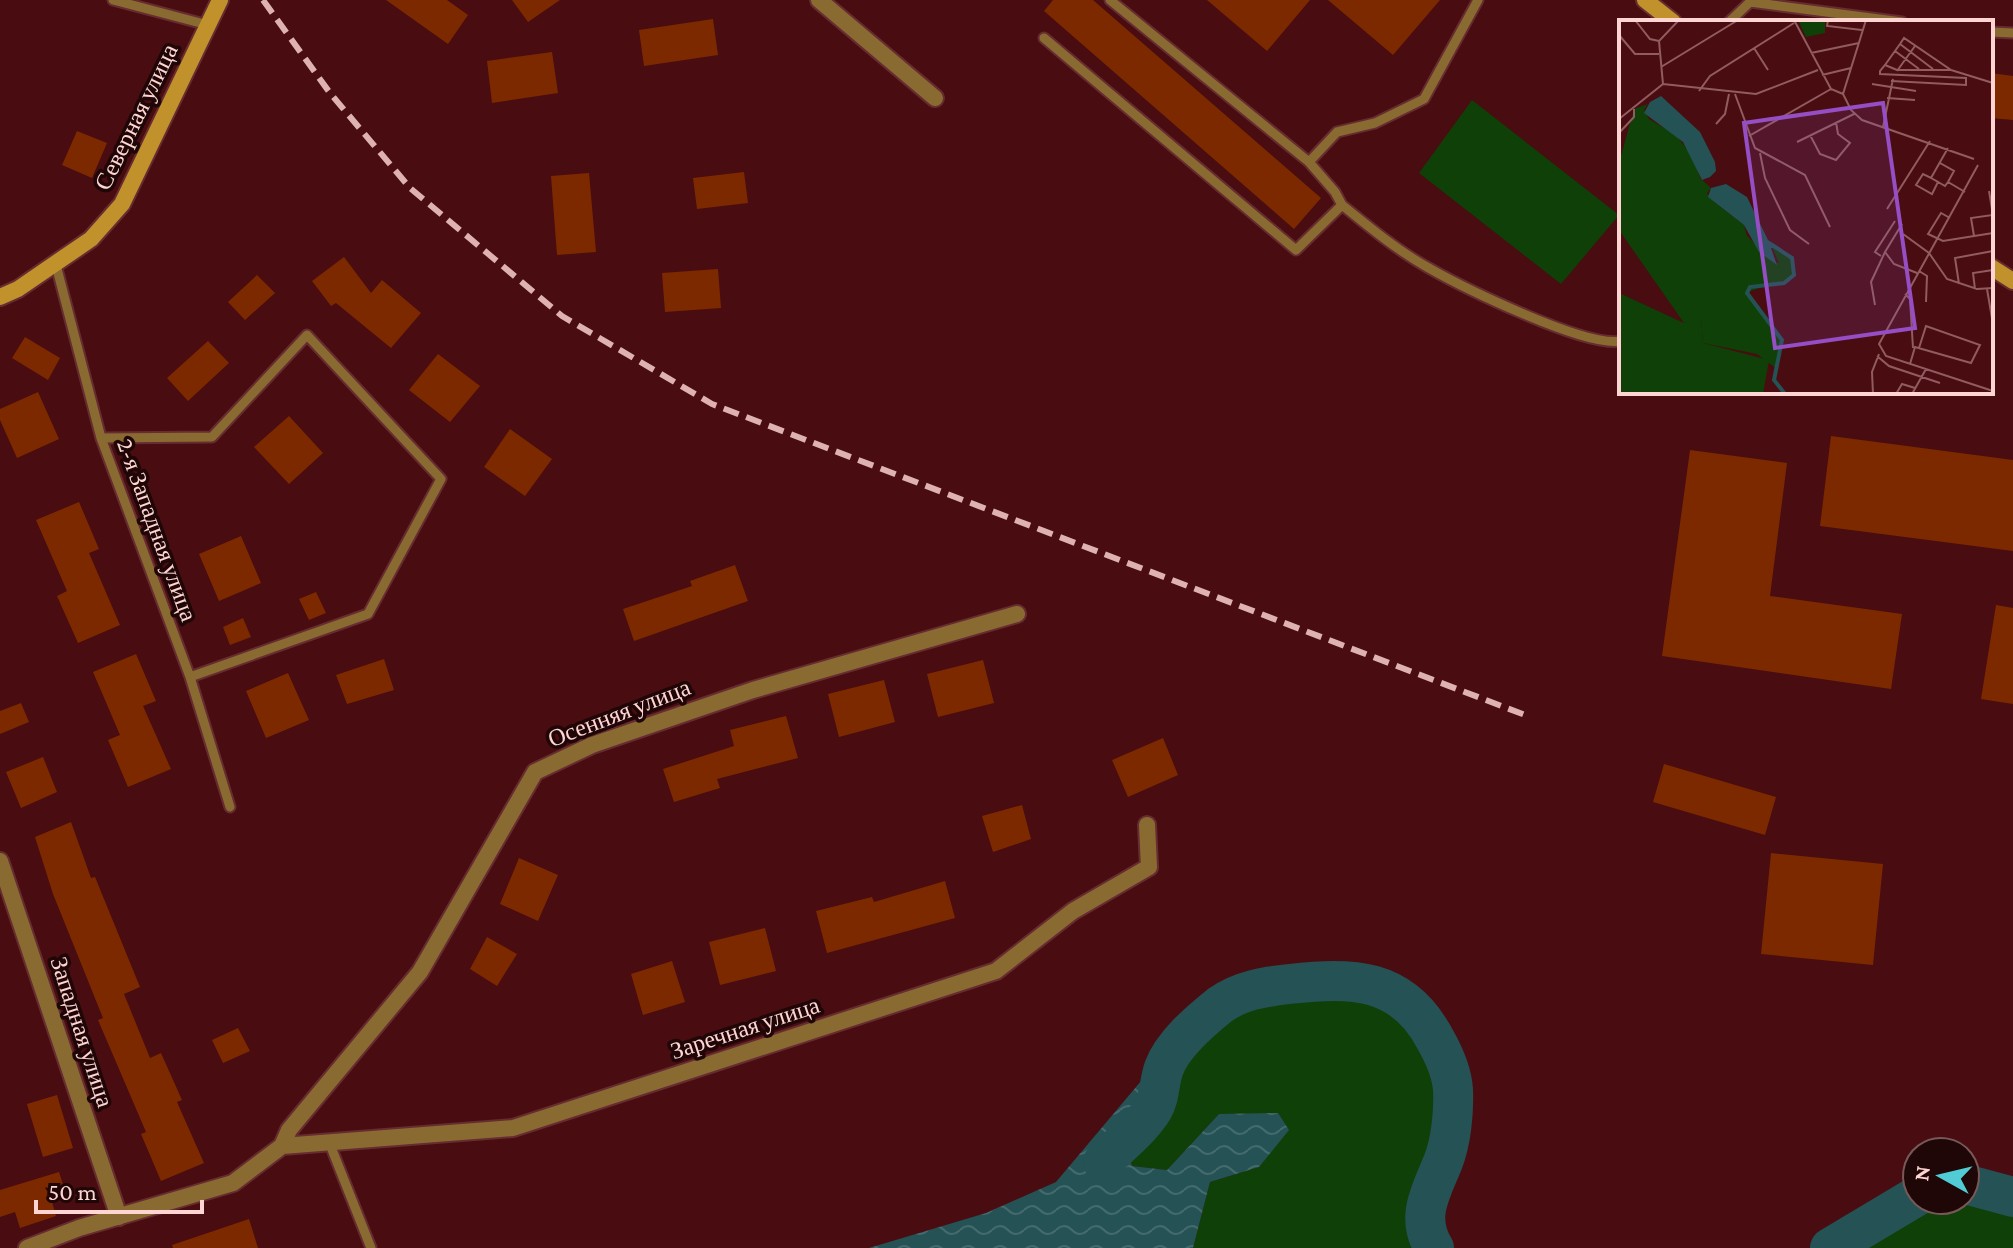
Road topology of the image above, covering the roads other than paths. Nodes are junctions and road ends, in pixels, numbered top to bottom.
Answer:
1 (113, 0) edge
2 (220, 0) edge
3 (819, 0) edge
4 (1110, 0) edge
5 (1478, 0) edge
6 (1645, 0) edge
7 (1670, 20) edge
8 (1731, 20) edge
9 (1887, 20) edge
10 (208, 25) junction
11 (1993, 32) edge
12 (2013, 33) edge
13 (1044, 38) dead end
14 (935, 98) dead end
15 (1309, 162) junction
16 (1342, 205) junction
17 (56, 265) junction
18 (1993, 268) edge
19 (2013, 281) edge
20 (0, 297) edge
21 (1619, 341) edge
22 (101, 438) junction
23 (1017, 614) dead end
24 (190, 677) junction
25 (230, 807) dead end
26 (1147, 825) dead end
27 (0, 861) edge
28 (329, 1142) junction
29 (282, 1146) junction
30 (119, 1217) junction
31 (27, 1248) edge
32 (371, 1248) edge

1 - 10 lane
2 - 10 street, Северная улица
3 - 14 street
4 - 15 lane
5 - 15 lane
6 - 7 street
8 - 9 lane
10 - 17 street, Северная улица
11 - 12 lane
13 - 16 lane
15 - 16 lane
16 - 21 lane
17 - 20 street, Северная улица
17 - 22 lane, 2-я Западная улица
18 - 19 street
22 - 24 lane, 2-я Западная улица
22 - 24 lane
23 - 29 street, Осенняя улица
24 - 25 lane, 2-я Западная улица
26 - 28 street, Заречная улица
27 - 30 street, Западная улица
28 - 29 street, Заречная улица
28 - 32 lane
29 - 30 street
30 - 31 street

